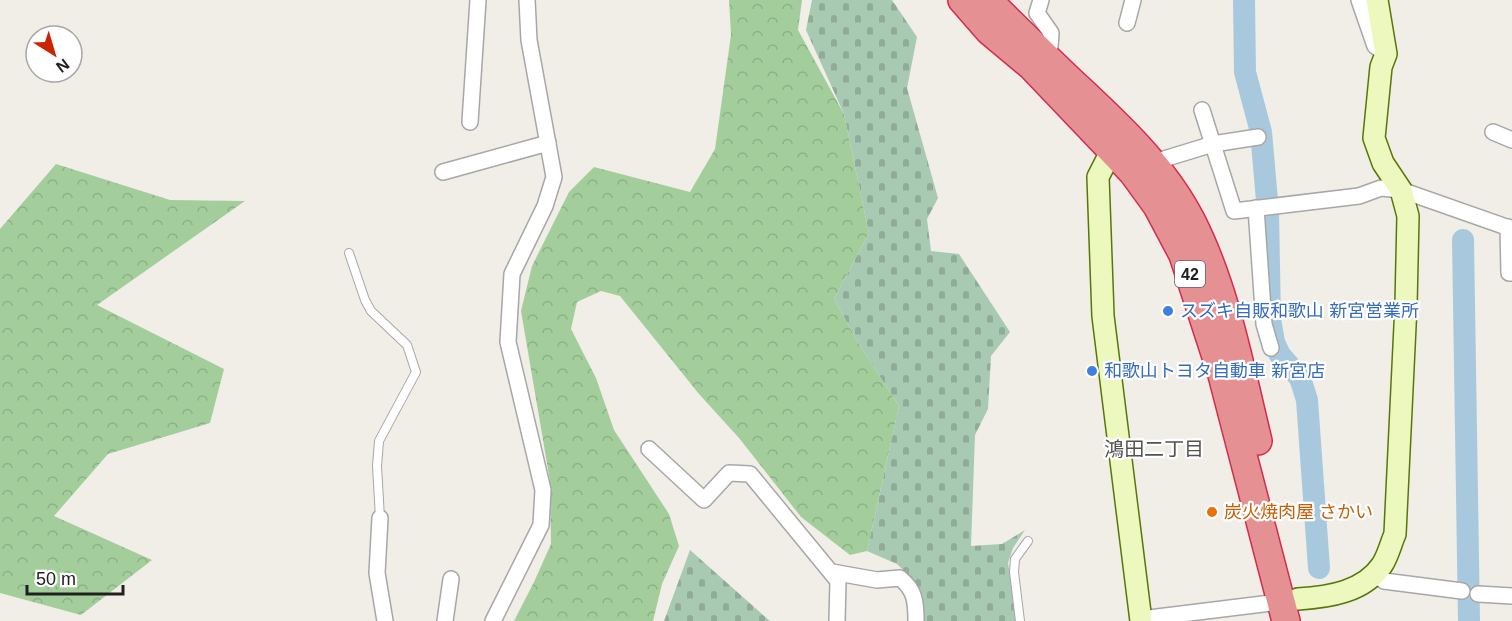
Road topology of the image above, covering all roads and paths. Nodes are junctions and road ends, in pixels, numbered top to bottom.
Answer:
1 (478, 0) edge
2 (527, 0) edge
3 (962, 0) edge
4 (988, 0) edge
5 (1041, 0) edge
6 (1133, 0) edge
7 (1359, 0) edge
8 (1377, 0) edge
9 (1127, 23) dead end
10 (1386, 54) junction
11 (1037, 60) junction
12 (1202, 110) dead end
13 (470, 122) dead end
14 (1493, 132) dead end
15 (1258, 137) dead end
16 (1117, 139) junction
17 (1512, 140) edge
18 (548, 143) junction
19 (1213, 144) junction
20 (1164, 159) dead end
21 (443, 172) dead end
22 (1401, 190) junction
23 (1256, 208) junction
24 (1510, 228) edge
25 (349, 253) dead end
26 (1512, 273) edge
27 (1271, 348) dead end
28 (649, 449) dead end
29 (380, 518) joint
30 (1028, 541) dead end
31 (832, 572) junction
32 (1373, 573) junction
33 (451, 579) dead end
34 (1462, 591) dead end
35 (1478, 594) dead end
36 (1512, 596) edge
37 (1293, 611) edge
38 (1141, 620) edge
39 (385, 621) edge
40 (445, 621) edge
41 (493, 621) edge
42 (837, 621) edge
43 (916, 621) edge
44 (1020, 621) edge

1 - 13 street
2 - 18 street
3 - 11 highway, 42
4 - 11 highway, 42
5 - 11 street
6 - 9 street
7 - 10 street
8 - 10 street
10 - 22 street
11 - 16 highway, 42
12 - 19 street
14 - 17 street
15 - 19 street
16 - 37 highway, 42
16 - 38 street
18 - 21 street
18 - 41 street
19 - 20 street
19 - 23 street
22 - 23 street
22 - 24 street
22 - 32 street
23 - 27 street
24 - 26 street
25 - 29 lane
28 - 31 street
29 - 39 street
30 - 44 lane
31 - 42 street
31 - 43 street
32 - 34 street
32 - 37 street
33 - 40 street
35 - 36 street
37 - 38 street

